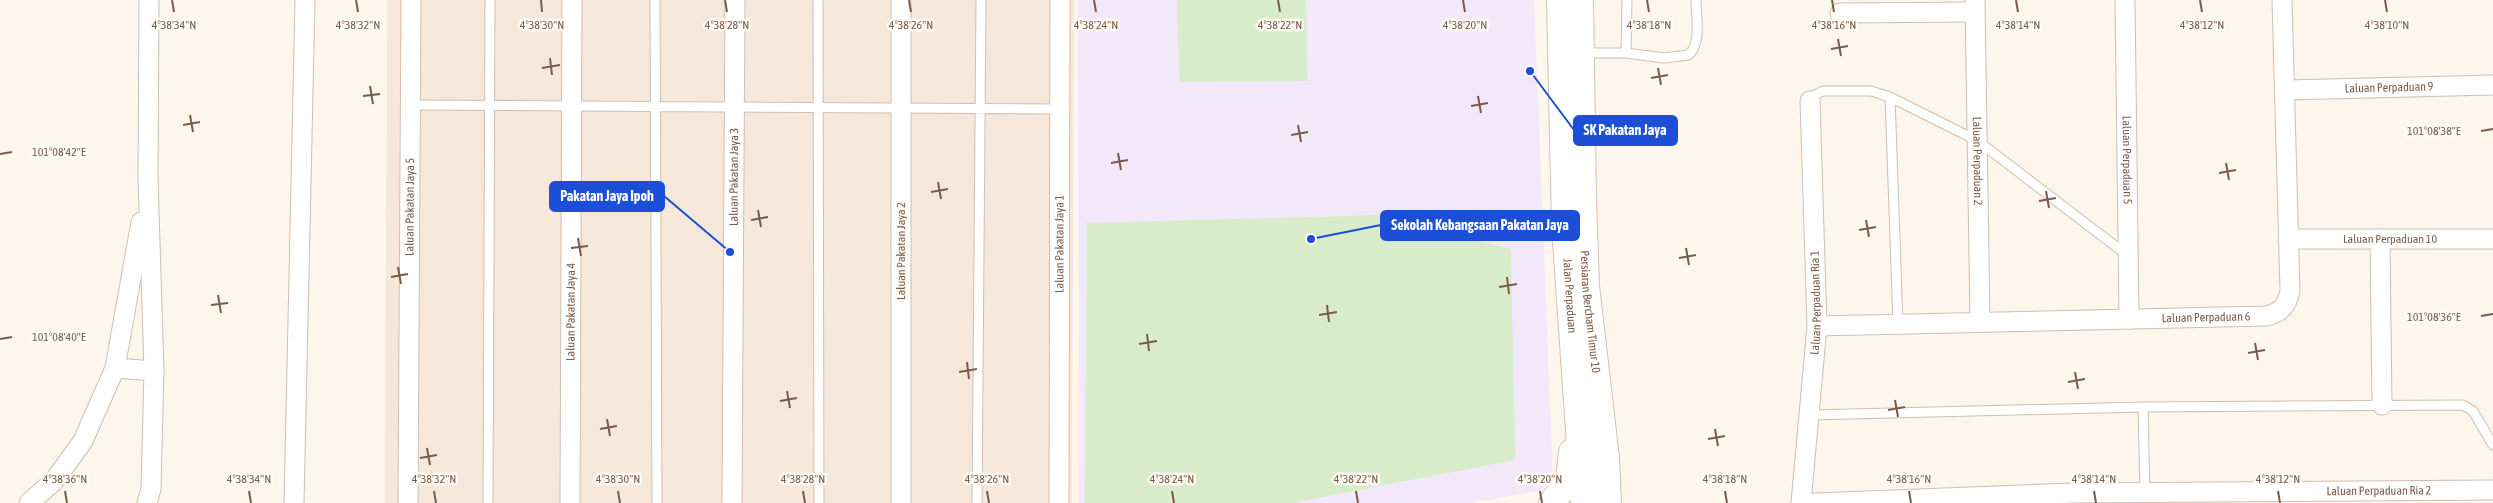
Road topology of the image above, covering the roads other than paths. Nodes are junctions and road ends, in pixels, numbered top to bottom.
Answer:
1 (149, 0) edge
2 (305, 0) edge
3 (411, 0) edge
4 (490, 0) edge
5 (572, 0) edge
6 (655, 0) edge
7 (735, 0) edge
8 (818, 0) edge
9 (901, 0) edge
10 (981, 0) edge
11 (1060, 0) edge
12 (1560, 0) edge
13 (1580, 0) edge
14 (1627, 0) edge
15 (1696, 0) edge
16 (2126, 0) edge
17 (2282, 0) edge
18 (1975, 6) edge
19 (1840, 13) dead end
20 (1626, 53) junction
21 (1570, 54) junction
22 (2493, 86) edge
23 (2284, 90) junction
24 (1890, 97) junction
25 (1810, 101) joint
26 (411, 105) junction
27 (490, 106) junction
28 (572, 107) junction
29 (656, 107) junction
30 (734, 108) junction
31 (818, 108) junction
32 (900, 108) junction
33 (980, 109) junction
34 (1060, 109) junction
35 (1978, 141) junction
36 (148, 178) junction
37 (2288, 238) junction
38 (2380, 239) junction
39 (2493, 239) edge
40 (2129, 256) junction
41 (2129, 319) junction
42 (1980, 322) junction
43 (1898, 324) junction
44 (1817, 326) junction
45 (1582, 350) junction
46 (115, 368) junction
47 (154, 371) junction
48 (2382, 405) junction
49 (2143, 407) junction
50 (1810, 415) junction
51 (2493, 445) edge
52 (2493, 490) edge
53 (2145, 493) junction
54 (1059, 496) edge
55 (2073, 498) edge
56 (28, 503) edge
57 (147, 503) edge
58 (294, 503) edge
59 (408, 503) edge
60 (488, 503) edge
61 (570, 503) edge
62 (657, 503) edge
63 (732, 503) edge
64 (819, 503) edge
65 (901, 503) edge
66 (977, 503) edge
67 (1552, 503) edge
68 (1584, 503) edge
69 (1598, 503) edge
70 (1608, 503) edge
71 (1801, 503) edge
72 (1815, 503) edge

1 - 36 street
2 - 58 street
3 - 26 street, Laluan Pakatan Jaya 5
4 - 27 lane
5 - 28 street, Laluan Pakatan Jaya 4
6 - 29 lane
7 - 30 street, Laluan Pakatan Jaya 3
8 - 31 lane
9 - 32 street, Laluan Pakatan Jaya 2
10 - 33 lane
11 - 34 street, Laluan Pakatan Jaya 1
12 - 21 street, Jalan Perpaduan
13 - 21 street
14 - 20 lane
15 - 20 lane
16 - 40 street, Laluan Perpaduan 5
17 - 23 street, Laluan Perpaduan 6
18 - 19 street
18 - 35 street, Laluan Perpaduan 2
20 - 21 lane
21 - 45 street, Jalan Perpaduan
22 - 23 street, Laluan Perpaduan 9
23 - 37 street, Laluan Perpaduan 6
24 - 25 lane
24 - 35 lane
24 - 43 lane
25 - 44 street, Laluan Perpaduan Ria 1
26 - 27 lane
26 - 59 street, Laluan Pakatan Jaya 5
27 - 28 lane
27 - 60 lane
28 - 29 lane
28 - 61 street, Laluan Pakatan Jaya 4
29 - 30 lane
29 - 62 lane
30 - 31 lane
30 - 63 street, Laluan Pakatan Jaya 3
31 - 32 lane
31 - 64 lane
32 - 33 lane
32 - 65 street, Laluan Pakatan Jaya 2
33 - 34 lane
33 - 66 lane
34 - 54 street, Laluan Pakatan Jaya 1
35 - 40 lane
35 - 42 street, Laluan Perpaduan 2
36 - 46 street
36 - 47 street
37 - 38 street, Laluan Perpaduan 10
37 - 41 street, Laluan Perpaduan 6
38 - 39 street, Laluan Perpaduan 10
38 - 48 street
40 - 41 street, Laluan Perpaduan 5
41 - 42 street, Laluan Perpaduan 6
42 - 43 street, Laluan Perpaduan 6
43 - 44 street, Laluan Perpaduan 6
44 - 50 street, Laluan Perpaduan Ria 1
45 - 67 street
45 - 68 street, Jalan Perpaduan
45 - 69 street
45 - 70 street, Persiaran Bercham Timur 10
46 - 47 street
46 - 56 street
47 - 57 street
48 - 49 lane
48 - 51 lane
49 - 50 lane
49 - 53 lane
50 - 71 street, Laluan Perpaduan Ria 1
52 - 53 street, Laluan Perpaduan Ria 2
53 - 55 street, Laluan Perpaduan Ria 2
55 - 72 street, Laluan Perpaduan Ria 2

